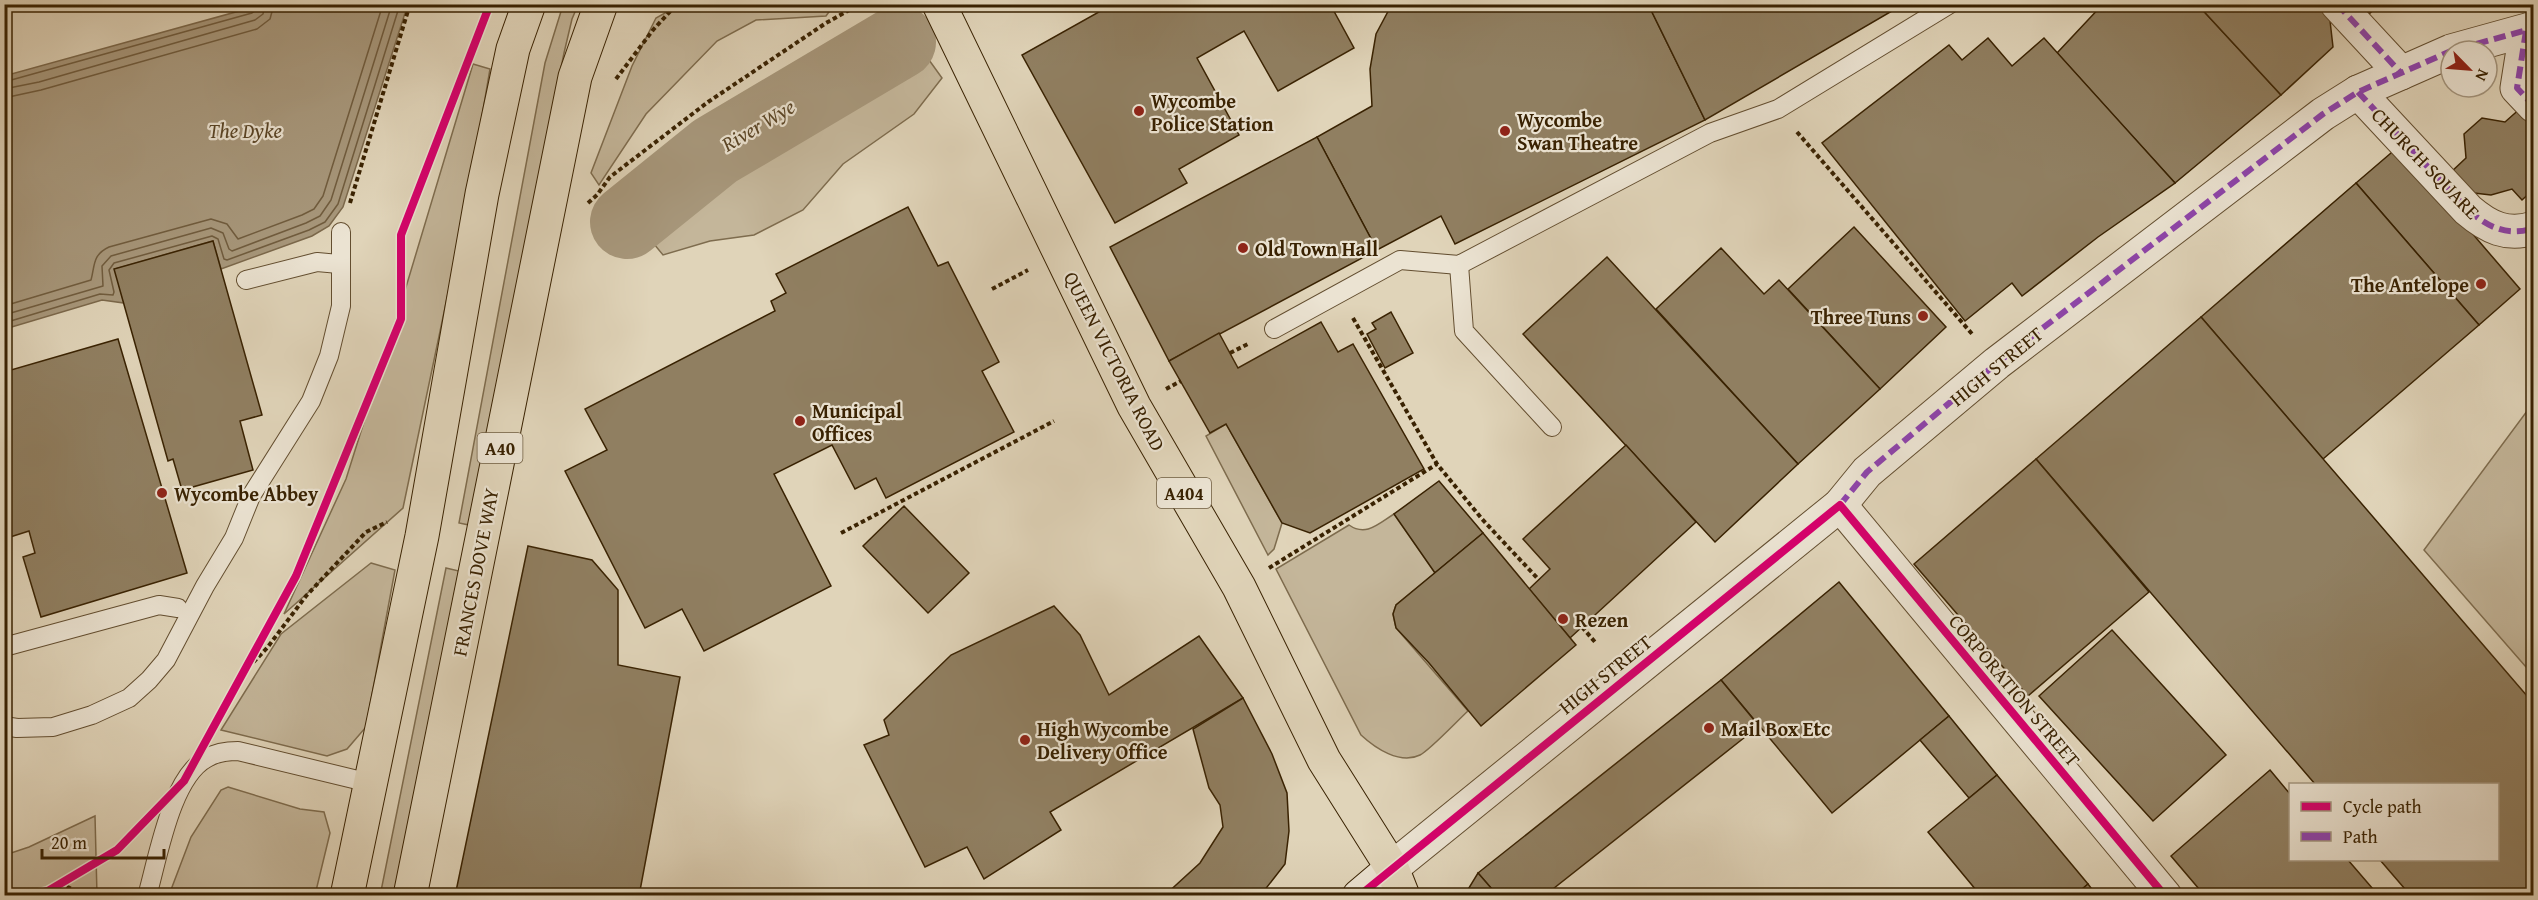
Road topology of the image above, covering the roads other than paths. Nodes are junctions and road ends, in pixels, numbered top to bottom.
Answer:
1 (529, 4) edge
2 (601, 4) edge
3 (939, 4) edge
4 (1950, 4) edge
5 (2337, 4) edge
6 (2530, 29) edge
7 (2402, 74) junction
8 (2358, 92) junction
9 (2534, 105) edge
10 (2534, 228) edge
11 (341, 232) road end
12 (339, 264) junction
13 (1459, 265) junction
14 (246, 280) dead end
15 (1274, 330) dead end
16 (1552, 427) dead end
17 (1840, 505) junction
18 (178, 608) dead end
19 (4, 647) edge
20 (4, 726) edge
21 (370, 783) junction
22 (1397, 882) edge
23 (147, 896) edge
24 (347, 896) edge
25 (410, 896) edge
26 (1359, 896) edge
27 (2165, 896) edge

1 - 21 main road
2 - 25 main road, FRANCES DOVE WAY / A40
3 - 22 main road, QUEEN VICTORIA ROAD / A404
4 - 13 lane
5 - 7 street
6 - 7 street, HIGH STREET
6 - 9 street
7 - 8 street, HIGH STREET
8 - 10 street, CHURCH SQUARE
8 - 17 street, HIGH STREET
11 - 12 lane
12 - 14 lane
12 - 20 lane
13 - 15 lane
13 - 16 lane
17 - 22 street, HIGH STREET
17 - 27 street, CORPORATION STREET
18 - 19 lane
21 - 23 lane
21 - 24 main road
22 - 26 street, HIGH STREET

